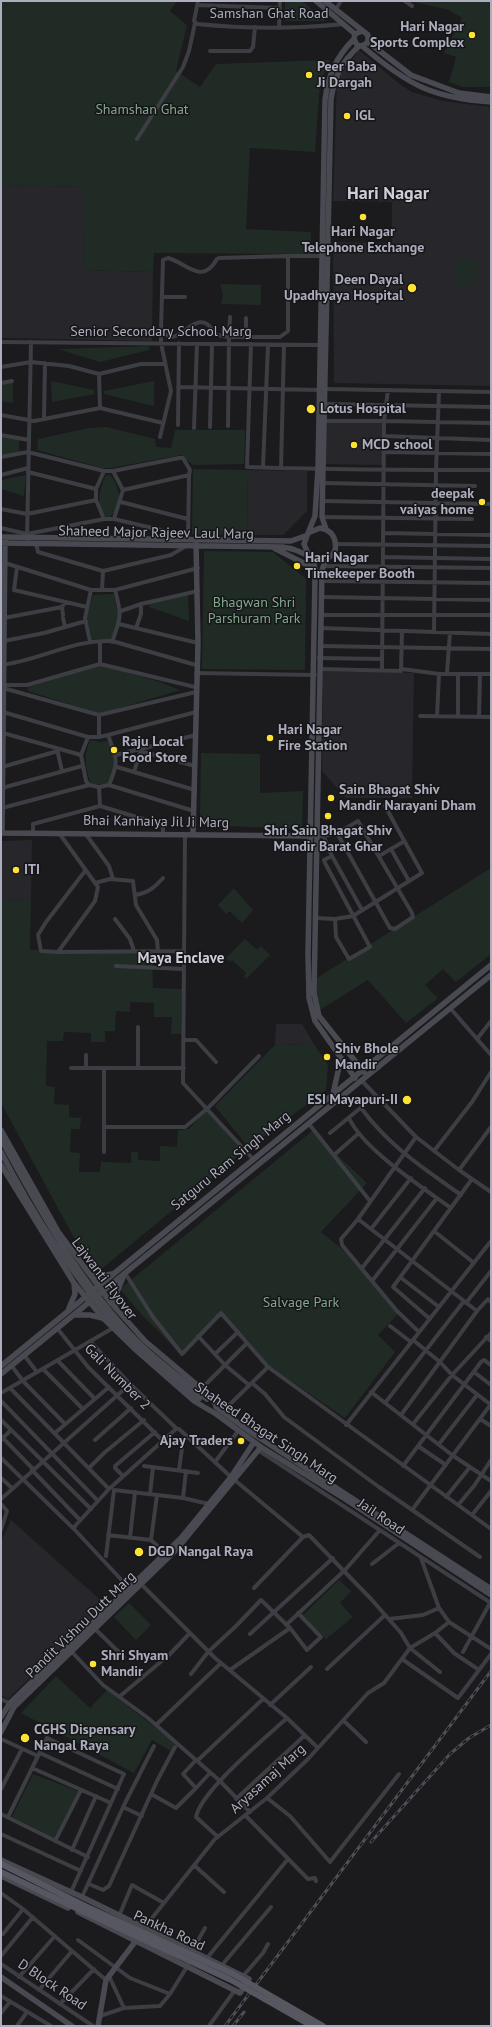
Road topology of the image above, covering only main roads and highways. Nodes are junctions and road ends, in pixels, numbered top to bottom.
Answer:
1 (1, 1864) edge
2 (1, 1872) edge
3 (83, 1908) junction
4 (312, 2026) edge
5 (323, 2026) edge

1 - 3 main road, Pankha Road
2 - 3 main road, Pankha Road
3 - 4 main road, Pankha Road, bridge
3 - 5 main road, Pankha Road, bridge

